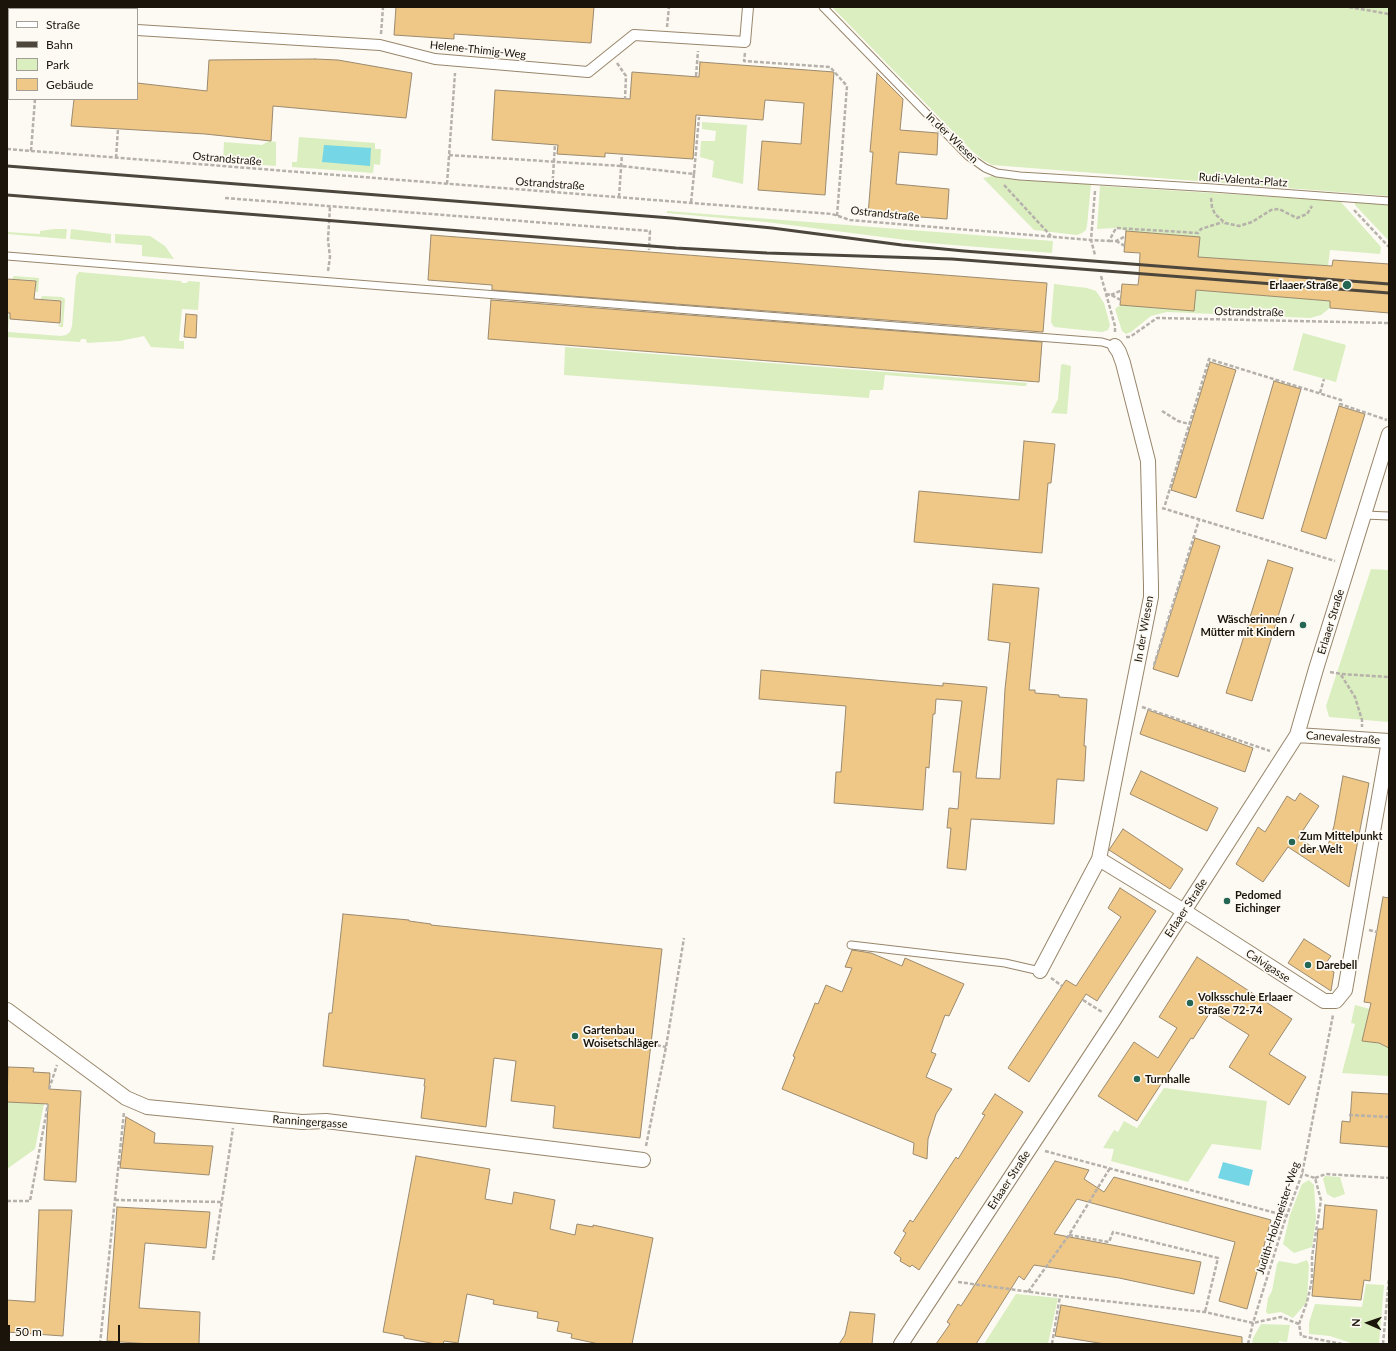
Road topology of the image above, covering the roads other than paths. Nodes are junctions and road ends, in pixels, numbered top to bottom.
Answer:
1 (748, 7) edge
2 (822, 7) edge
3 (138, 30) edge
4 (1096, 181) joint
5 (1389, 201) edge
6 (7, 256) edge
7 (1115, 340) joint
8 (1389, 434) edge
9 (1386, 453) edge
10 (1364, 515) junction
11 (1389, 516) edge
12 (1297, 735) junction
13 (1389, 741) edge
14 (1099, 859) junction
15 (1184, 911) junction
16 (851, 945) dead end
17 (1040, 972) joint
18 (7, 1010) edge
19 (643, 1160) road end
20 (901, 1344) edge

1 - 3 street, Helene-Thimig-Weg
2 - 4 lane, In der Wiesen
4 - 5 lane, Rudi-Valenta-Platz
6 - 7 lane
7 - 14 street, In der Wiesen
8 - 9 street, Erlaaer Straße
9 - 10 street, Erlaaer Straße
10 - 11 lane
10 - 12 street, Erlaaer Straße
12 - 13 street, Canevalestraße
12 - 15 street, Erlaaer Straße
13 - 15 street, Calvigasse
14 - 15 street, Calvigasse
14 - 17 street, In der Wiesen
15 - 20 street, Erlaaer Straße
16 - 17 lane
18 - 19 street, Ranningergasse

